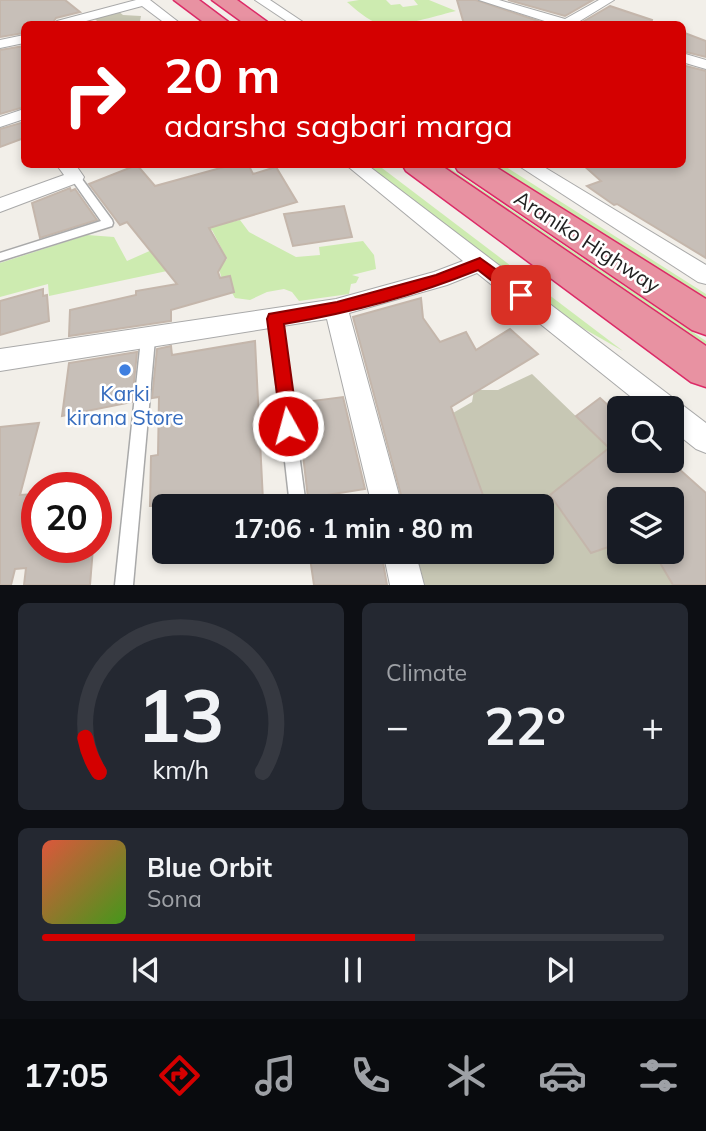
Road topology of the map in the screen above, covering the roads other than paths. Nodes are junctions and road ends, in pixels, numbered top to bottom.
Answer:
1 (185, 0) edge
2 (223, 0) edge
3 (261, 0) edge
4 (485, 0) edge
5 (608, 0) edge
6 (143, 1) edge
7 (73, 21) edge
8 (170, 21) edge
9 (216, 21) edge
10 (254, 21) edge
11 (294, 21) edge
12 (557, 21) edge
13 (572, 21) edge
14 (21, 40) edge
15 (0, 44) edge
16 (686, 58) edge
17 (706, 65) edge
18 (21, 115) edge
19 (0, 122) edge
20 (359, 168) edge
21 (423, 168) edge
22 (474, 168) edge
23 (531, 168) edge
24 (70, 171) edge
25 (0, 205) edge
26 (0, 257) edge
27 (480, 263) junction
28 (704, 273) edge
29 (337, 309) junction
30 (275, 319) junction
31 (706, 319) edge
32 (148, 339) junction
33 (0, 360) edge
34 (706, 369) edge
35 (650, 396) edge
36 (684, 423) edge
37 (706, 440) edge
38 (297, 494) edge
39 (384, 494) edge
40 (401, 564) edge
41 (124, 585) edge
42 (407, 585) edge

1 - 9 highway
2 - 10 highway
3 - 11 street
4 - 12 street
5 - 13 street
6 - 7 street
6 - 8 street
14 - 15 street
16 - 17 street
18 - 19 street
20 - 27 street
21 - 34 highway, Araniko Highway
22 - 31 highway, Araniko Highway
23 - 28 street
24 - 25 street
24 - 26 lane
27 - 29 street
27 - 35 street
29 - 30 street
29 - 39 street
30 - 32 street
30 - 38 lane
32 - 33 street
32 - 41 lane
36 - 37 street
40 - 42 street

